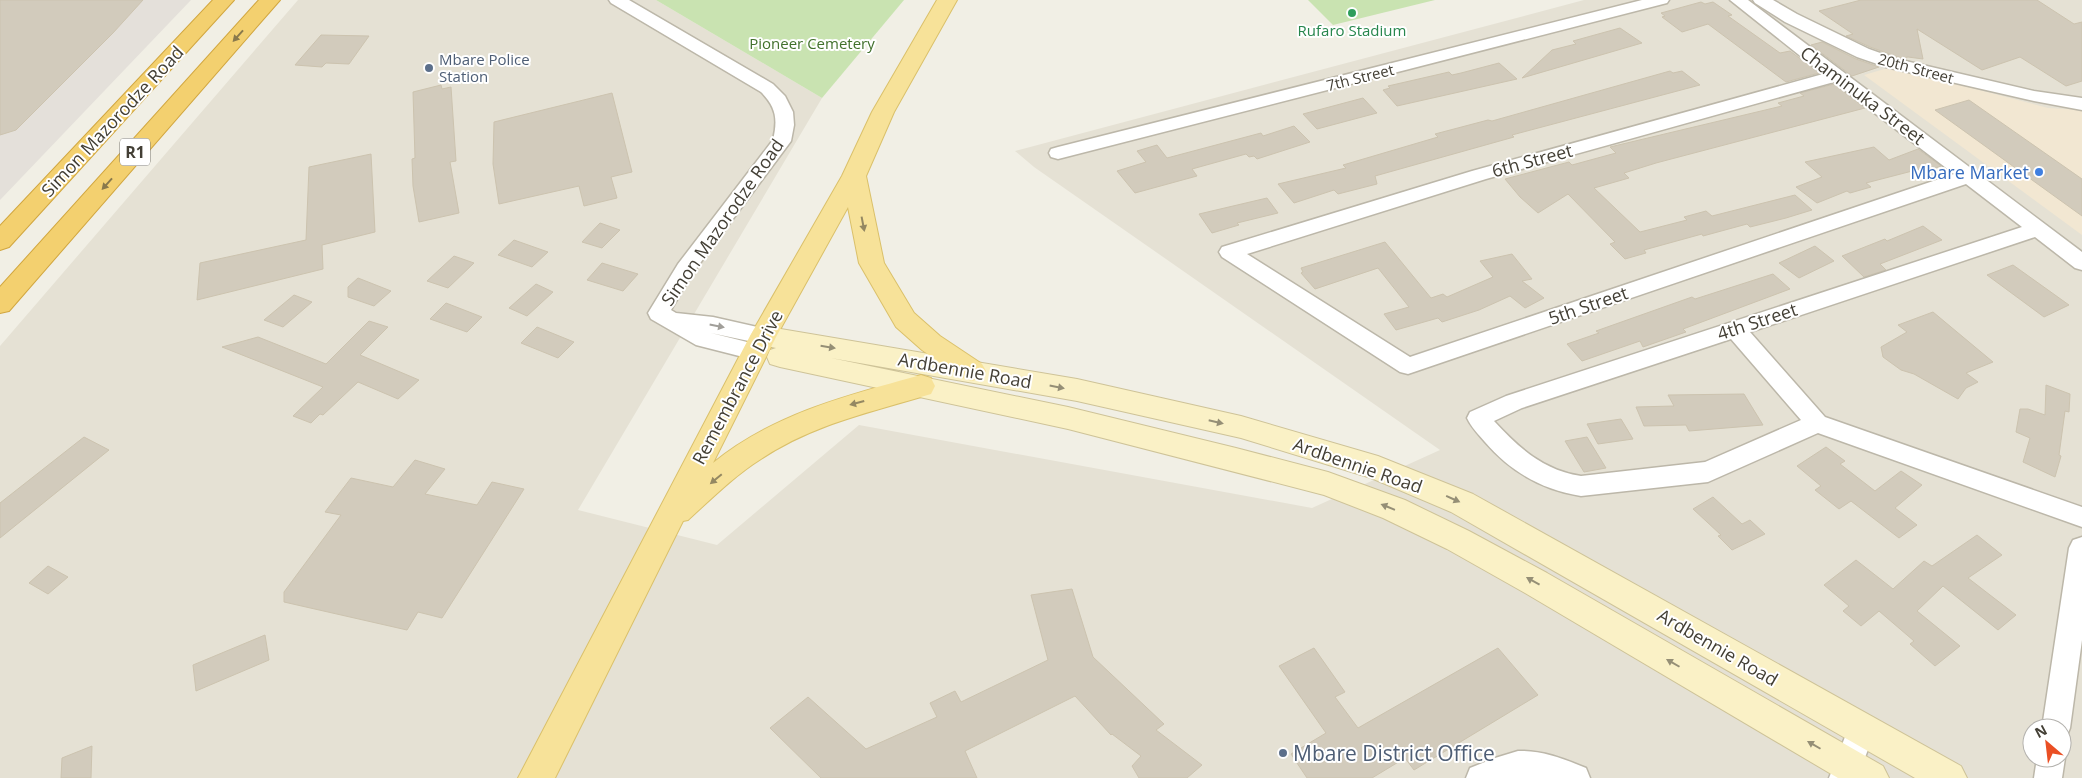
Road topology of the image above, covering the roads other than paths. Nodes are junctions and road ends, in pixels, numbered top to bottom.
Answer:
1 (224, 0) edge
2 (270, 0) edge
3 (617, 0) edge
4 (947, 0) edge
5 (1661, 0) edge
6 (1738, 0) edge
7 (1761, 0) edge
8 (1838, 76) junction
9 (2082, 104) edge
10 (1058, 154) dead end
11 (854, 176) junction
12 (1969, 176) junction
13 (2038, 229) junction
14 (0, 241) edge
15 (1229, 252) joint
16 (2082, 263) edge
17 (0, 304) edge
18 (1735, 328) junction
19 (759, 344) junction
20 (972, 371) junction
21 (921, 386) junction
22 (1817, 423) junction
23 (2082, 517) edge
24 (668, 518) junction
25 (2082, 548) edge
26 (2057, 718) edge
27 (1862, 729) junction
28 (1854, 773) edge
29 (536, 778) edge
30 (1480, 778) edge
31 (1576, 778) edge
32 (1949, 778) edge

1 - 14 highway, Simon Mazorodze Road / R1
2 -> 17 highway, Simon Mazorodze Road / R1
3 - 19 street, Simon Mazorodze Road
4 - 11 main road, Remembrance Drive
5 - 10 street, 7th Street
6 - 8 street, Chaminuka Street
7 - 9 street, 20th Street
8 - 12 street, Chaminuka Street
8 - 15 street, 6th Street
11 - 19 main road, Remembrance Drive
11 -> 20 main road
12 - 13 street, Chaminuka Street
12 - 15 street, 5th Street
13 - 16 street, Chaminuka Street
13 - 18 street, 4th Street
18 - 22 street
18 - 22 street, 4th Street
19 -> 20 main road, Ardbennie Road
19 - 21 main road, Ardbennie Road
19 - 24 main road, Remembrance Drive
20 -> 27 main road, Ardbennie Road
21 -> 24 main road
28 -> 21 main road, Ardbennie Road
22 - 23 street
24 - 29 main road, Remembrance Drive
25 - 26 street
27 - 28 street
27 - 32 main road, Ardbennie Road
30 - 31 street

